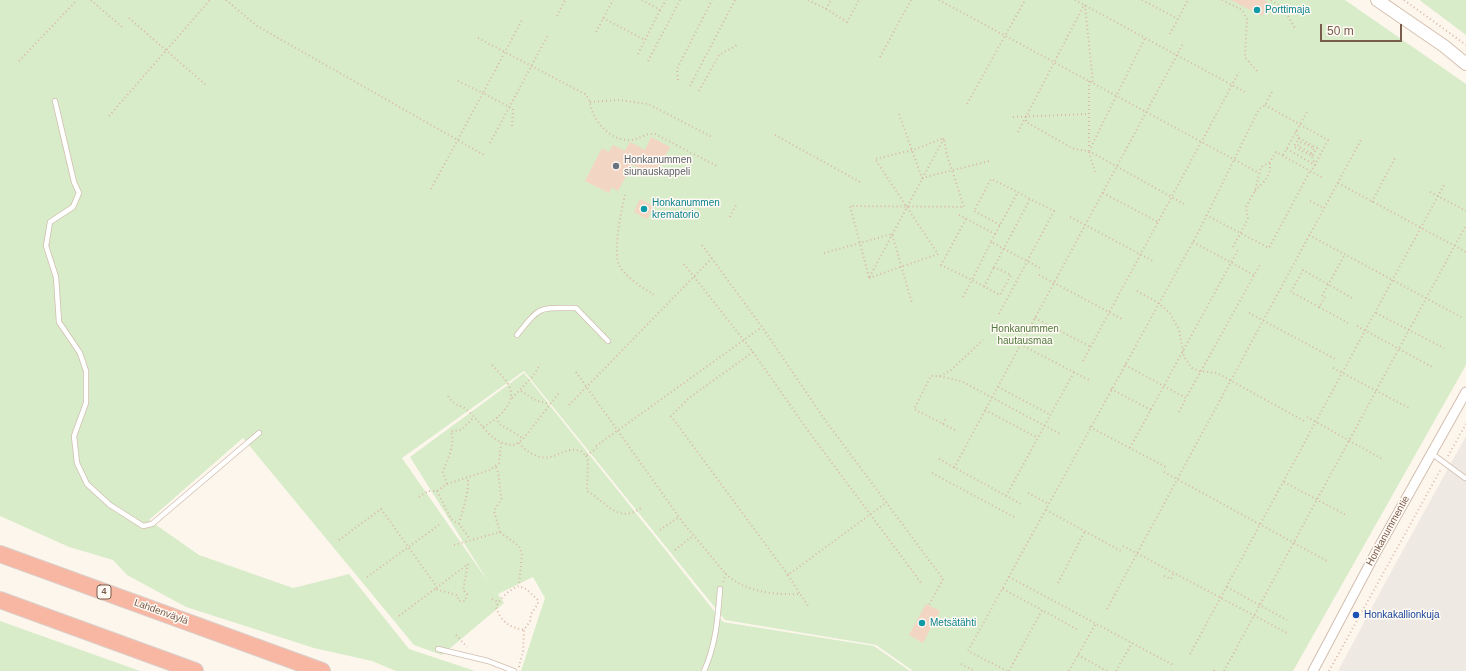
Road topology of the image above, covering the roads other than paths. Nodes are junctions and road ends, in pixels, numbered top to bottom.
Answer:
1 (1377, 0) edge
2 (1466, 64) edge
3 (55, 101) dead end
4 (517, 335) dead end
5 (608, 341) dead end
6 (1466, 392) edge
7 (259, 433) dead end
8 (1431, 453) junction
9 (1465, 478) edge
10 (0, 554) edge
11 (720, 589) road end
12 (0, 600) edge
13 (438, 649) dead end
14 (195, 671) edge
15 (322, 671) edge
16 (514, 671) edge
17 (704, 671) edge
18 (1313, 671) edge

1 - 2 main road
3 - 7 lane
4 - 5 lane
6 - 8 street, Honkanummentie
8 - 9 lane
8 - 18 street, Honkanummentie
10 - 15 highway, Lahdenväylä / 4
11 - 17 lane
12 - 14 highway
13 - 16 lane

